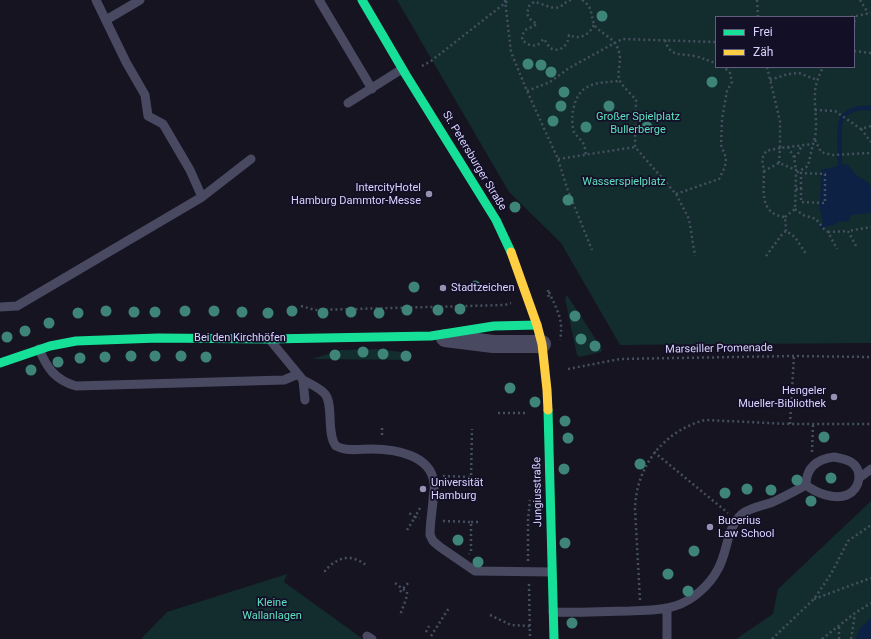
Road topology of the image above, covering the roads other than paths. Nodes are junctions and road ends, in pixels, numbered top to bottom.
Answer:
1 (96, 0) edge
2 (140, 0) edge
3 (319, 0) edge
4 (362, 0) edge
5 (106, 20) junction
6 (404, 72) junction
7 (372, 89) junction
8 (348, 103) dead end
9 (251, 159) dead end
10 (202, 197) junction
11 (0, 307) edge
12 (537, 325) junction
13 (430, 336) junction
14 (269, 339) junction
15 (542, 344) junction
16 (39, 349) junction
17 (0, 363) edge
18 (301, 377) junction
19 (305, 400) dead end
20 (871, 469) edge
21 (859, 478) junction
22 (806, 485) junction
23 (552, 572) junction
24 (667, 608) junction
25 (553, 612) junction
26 (554, 639) edge
27 (667, 639) edge

1 - 5 lane
2 - 5 lane
3 - 7 lane
4 - 6 street, St. Petersburger Straße
5 - 10 lane
6 - 7 lane
6 - 12 street, St. Petersburger Straße
7 - 8 lane
9 - 10 lane
10 - 11 lane
12 - 13 street, Bei den Kirchhöfen
12 - 15 street, St. Petersburger Straße
13 - 14 street, Bei den Kirchhöfen
13 - 15 street, Bei den Kirchhöfen
14 - 16 street, Bei den Kirchhöfen
14 - 18 lane
15 - 23 street, Jungiusstraße
16 - 17 street, Bei den Kirchhöfen
16 - 18 lane
18 - 19 lane
18 - 23 lane
20 - 21 lane
21 - 22 lane
21 - 22 lane
22 - 24 lane
23 - 25 street, Jungiusstraße
24 - 25 lane
24 - 27 lane
25 - 26 street, Jungiusstraße

